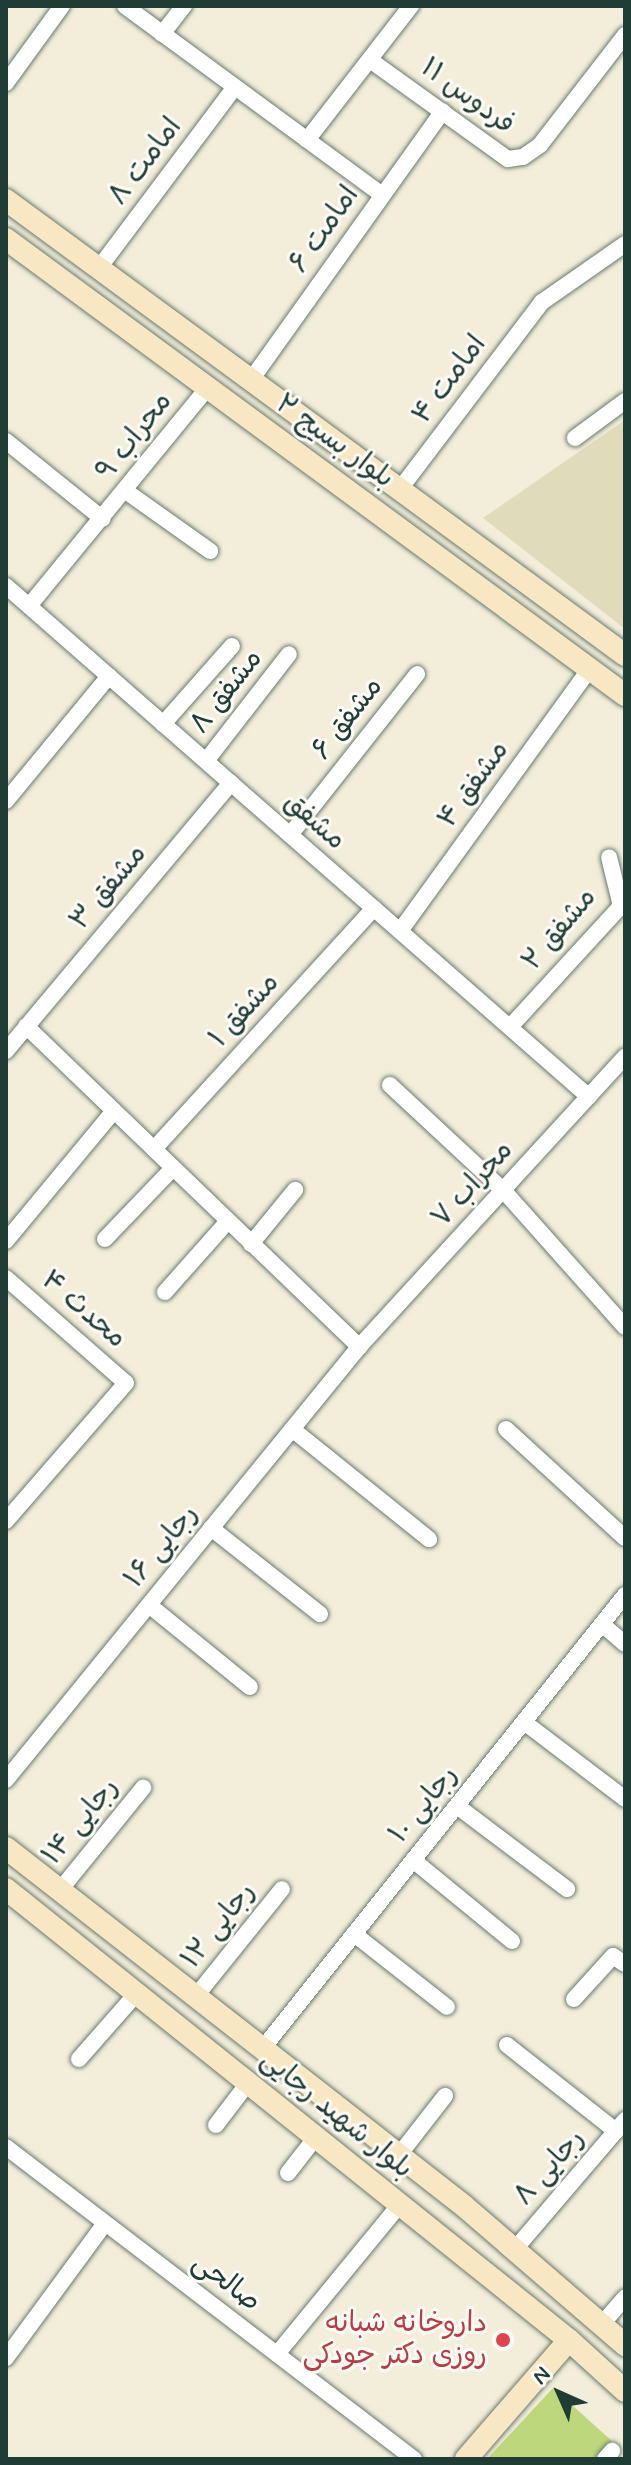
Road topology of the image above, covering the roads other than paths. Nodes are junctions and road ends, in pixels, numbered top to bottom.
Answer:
1 (62, 6) edge
2 (125, 6) edge
3 (184, 6) edge
4 (411, 6) edge
5 (162, 34) junction
6 (625, 35) edge
7 (370, 60) junction
8 (6, 83) edge
9 (235, 87) junction
10 (443, 111) junction
11 (307, 140) junction
12 (382, 195) junction
13 (6, 200) edge
14 (6, 239) edge
15 (625, 244) edge
16 (99, 268) junction
17 (251, 380) junction
18 (208, 387) junction
19 (625, 401) edge
20 (291, 409) junction
21 (272, 435) junction
22 (575, 438) dead end
23 (6, 441) edge
24 (400, 489) junction
25 (127, 492) junction
26 (103, 519) junction
27 (210, 551) dead end
28 (6, 586) edge
29 (29, 606) junction
30 (232, 646) dead end
31 (289, 654) dead end
32 (625, 655) edge
33 (590, 669) junction
34 (417, 674) dead end
35 (109, 676) junction
36 (625, 695) edge
37 (163, 724) junction
38 (206, 761) junction
39 (231, 783) junction
40 (6, 801) edge
41 (290, 835) junction
42 (609, 857) dead end
43 (374, 908) junction
44 (400, 931) junction
45 (26, 1026) junction
46 (510, 1027) junction
47 (6, 1051) edge
48 (625, 1057) edge
49 (390, 1085) dead end
50 (589, 1097) junction
51 (114, 1111) junction
52 (154, 1149) junction
53 (173, 1168) junction
54 (295, 1190) dead end
55 (503, 1190) junction
56 (228, 1221) junction
57 (105, 1239) dead end
58 (6, 1241) edge
59 (251, 1244) junction
60 (6, 1278) edge
61 (165, 1292) dead end
62 (619, 1307) edge
63 (625, 1327) edge
64 (359, 1347) junction
65 (292, 1429) junction
66 (506, 1429) dead end
67 (6, 1521) edge
68 (211, 1528) junction
69 (625, 1538) edge
70 (429, 1539) dead end
71 (625, 1595) edge
72 (149, 1605) junction
73 (320, 1614) dead end
74 (602, 1624) junction
75 (625, 1644) edge
76 (250, 1687) dead end
77 (524, 1722) junction
78 (6, 1780) edge
79 (143, 1788) dead end
80 (625, 1799) edge
81 (457, 1806) junction
82 (6, 1848) edge
83 (413, 1860) junction
84 (282, 1889) dead end
85 (567, 1889) dead end
86 (60, 1890) junction
87 (8, 1896) edge
88 (354, 1934) junction
89 (512, 1941) dead end
90 (625, 1964) edge
91 (137, 1993) junction
92 (196, 1996) junction
93 (574, 1999) dead end
94 (447, 2007) dead end
95 (507, 2045) dead end
96 (263, 2048) junction
97 (79, 2059) dead end
98 (248, 2083) junction
99 (445, 2096) dead end
100 (216, 2125) dead end
101 (620, 2125) edge
102 (316, 2137) junction
103 (8, 2151) edge
104 (399, 2155) junction
105 (288, 2173) dead end
106 (400, 2204) junction
107 (105, 2223) junction
108 (515, 2249) junction
109 (625, 2298) edge
110 (602, 2324) junction
111 (569, 2340) junction
112 (625, 2345) edge
113 (277, 2354) junction
114 (6, 2358) edge
115 (625, 2391) edge
116 (414, 2459) edge
117 (466, 2459) edge

1 - 8 street
2 - 5 street
3 - 5 street
4 - 7 street
5 - 9 street
6 - 10 street, فردوس ۱۱
7 - 10 street, فردوس ۱۱
7 - 11 street
9 - 11 street
9 - 16 street, امامت ۸
10 - 12 street, امامت ۶
11 - 12 street
12 - 17 street, امامت ۶
13 - 16 main road, بلوار بسیج ۲
14 - 18 main road, بلوار بسیج ۲
15 - 24 street, امامت ۴
16 - 17 main road, بلوار بسیج ۲
17 - 20 main road, بلوار بسیج ۲
18 - 21 main road, بلوار بسیج ۲
18 - 25 street, محراب ۹
19 - 22 street
20 - 21 main road
20 - 24 main road, بلوار بسیج ۲
21 - 33 main road, بلوار بسیج ۲
23 - 26 street
24 - 32 main road, بلوار بسیج ۲
25 - 26 street, محراب ۹
25 - 27 street
26 - 29 street, محراب ۹
28 - 29 street, مشفق
29 - 35 street, مشفق
30 - 37 street
31 - 38 street, مشفق ۸
33 - 36 main road, بلوار بسیج ۲
33 - 44 street, مشفق ۴
34 - 41 street, مشفق ۶
35 - 37 street, مشفق
35 - 40 street
37 - 38 street, مشفق
38 - 39 street, مشفق
39 - 41 street, مشفق
39 - 45 street, مشفق ۳
41 - 43 street, مشفق
42 - 46 street, مشفق ۲
43 - 44 street, مشفق
43 - 52 street, مشفق ۱
44 - 46 street, مشفق
45 - 47 street, مشفق ۳
45 - 51 street
46 - 50 street, مشفق
48 - 50 street, محراب ۷
49 - 55 street
50 - 55 street, محراب ۷
51 - 52 street
51 - 58 street
52 - 53 street
53 - 56 street
53 - 57 street
54 - 59 street
55 - 62 street
55 - 64 street, محراب ۷
56 - 59 street
56 - 61 street
59 - 64 street
60 - 67 street, محدث ۴
62 - 63 street
64 - 65 street, رجایی ۱۶
65 - 68 street, رجایی ۱۶
65 - 70 street
66 - 69 street
68 - 72 street, رجایی ۱۶
68 - 73 street
71 - 74 street, رجایی ۱۰
72 - 76 street
72 - 78 street, رجایی ۱۶
74 - 75 street
74 - 77 street, رجایی ۱۰
77 - 80 street
77 - 81 street, رجایی ۱۰
79 - 86 street, رجایی ۱۴
81 - 83 street, رجایی ۱۰
81 - 85 street
82 - 86 main road, بلوار شهید رجایی
83 - 88 street, رجایی ۱۰
83 - 89 street
84 - 92 street, رجایی ۱۲
86 - 92 main road, بلوار شهید رجایی
87 - 91 main road, بلوار شهید رجایی
88 - 94 street
88 - 96 street, رجایی ۱۰
90 - 93 street
91 - 97 street
91 - 98 main road, بلوار شهید رجایی
92 - 96 main road, بلوار شهید رجایی
95 - 101 street
96 - 104 main road, بلوار شهید رجایی
98 - 100 street
98 - 102 main road, بلوار شهید رجایی
99 - 104 street
101 - 108 street, رجایی ۸
102 - 105 street
102 - 106 main road, بلوار شهید رجایی
103 - 107 street, صالحی
104 - 108 main road, بلوار شهید رجایی
106 - 111 main road, بلوار شهید رجایی
106 - 113 street
107 - 113 street, صالحی
107 - 114 street
108 - 110 main road, بلوار شهید رجایی
109 - 110 street
110 - 112 main road, بلوار شهید رجایی
111 - 115 main road, بلوار شهید رجایی
111 - 117 main road
113 - 116 street, صالحی

